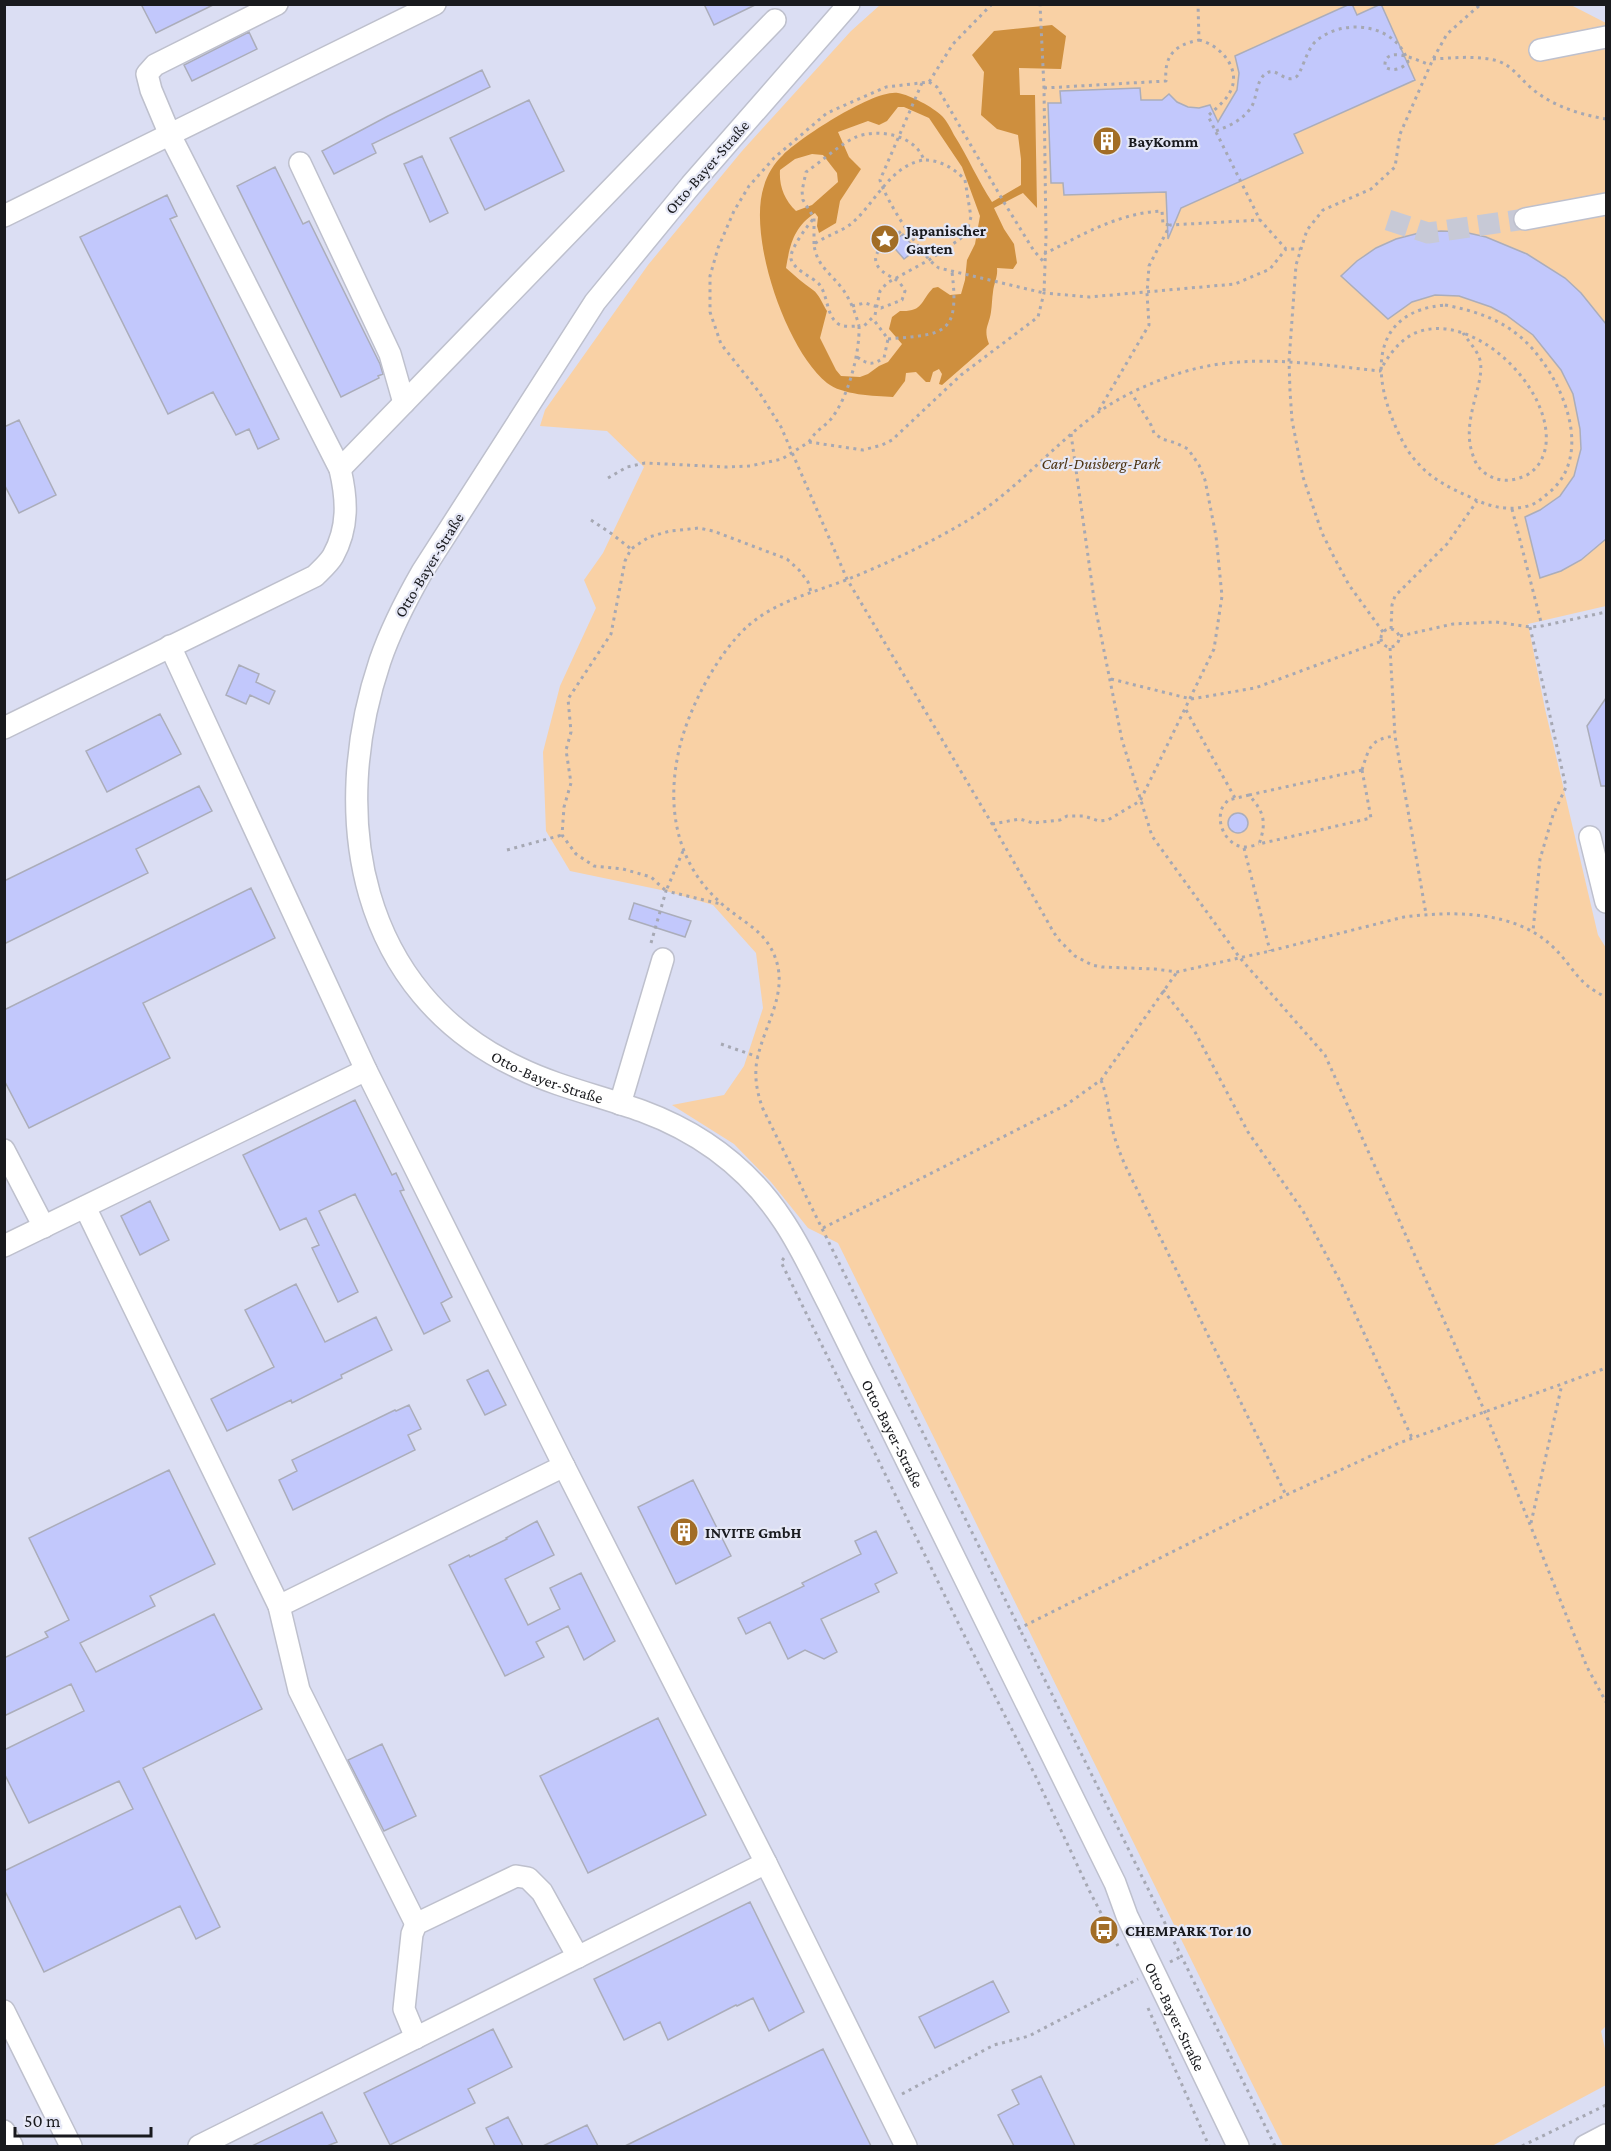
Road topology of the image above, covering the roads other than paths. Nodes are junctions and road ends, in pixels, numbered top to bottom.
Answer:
1 (277, 4) edge
2 (435, 4) edge
3 (849, 4) edge
4 (776, 20) dead end
5 (1606, 37) edge
6 (1540, 50) dead end
7 (170, 135) junction
8 (300, 163) dead end
9 (1606, 204) edge
10 (4, 216) edge
11 (1525, 219) tunnel mouth
12 (404, 403) junction
13 (340, 469) junction
14 (170, 646) junction
15 (4, 728) edge
16 (1590, 837) dead end
17 (1606, 902) edge
18 (656, 956) road end
19 (366, 1070) junction
20 (620, 1104) junction
21 (4, 1150) edge
22 (85, 1207) junction
23 (44, 1227) junction
24 (4, 1246) edge
25 (564, 1466) junction
26 (279, 1606) junction
27 (766, 1863) junction
28 (416, 1924) junction
29 (578, 1957) junction
30 (4, 2011) edge
31 (416, 2038) junction
32 (4, 2131) edge
33 (1606, 2135) edge
34 (12, 2146) edge
35 (71, 2146) edge
36 (199, 2146) edge
37 (906, 2146) edge
38 (1238, 2146) edge
39 (1585, 2146) edge

1 - 7 street
2 - 7 street
3 - 20 street, Otto-Bayer-Straße
4 - 12 street
5 - 6 street
7 - 10 street
7 - 13 street
8 - 12 street
9 - 11 street
12 - 13 street
13 - 14 street
14 - 15 street
14 - 19 street
16 - 17 street
18 - 20 street
19 - 22 street
19 - 25 street
20 - 38 street, Otto-Bayer-Straße
21 - 23 street
22 - 23 street
22 - 26 street
23 - 24 street
25 - 26 street
25 - 27 street
26 - 28 street
27 - 29 street
27 - 37 street
28 - 29 street
28 - 31 street
29 - 31 street
30 - 35 street
31 - 36 street
32 - 34 street
33 - 39 street

